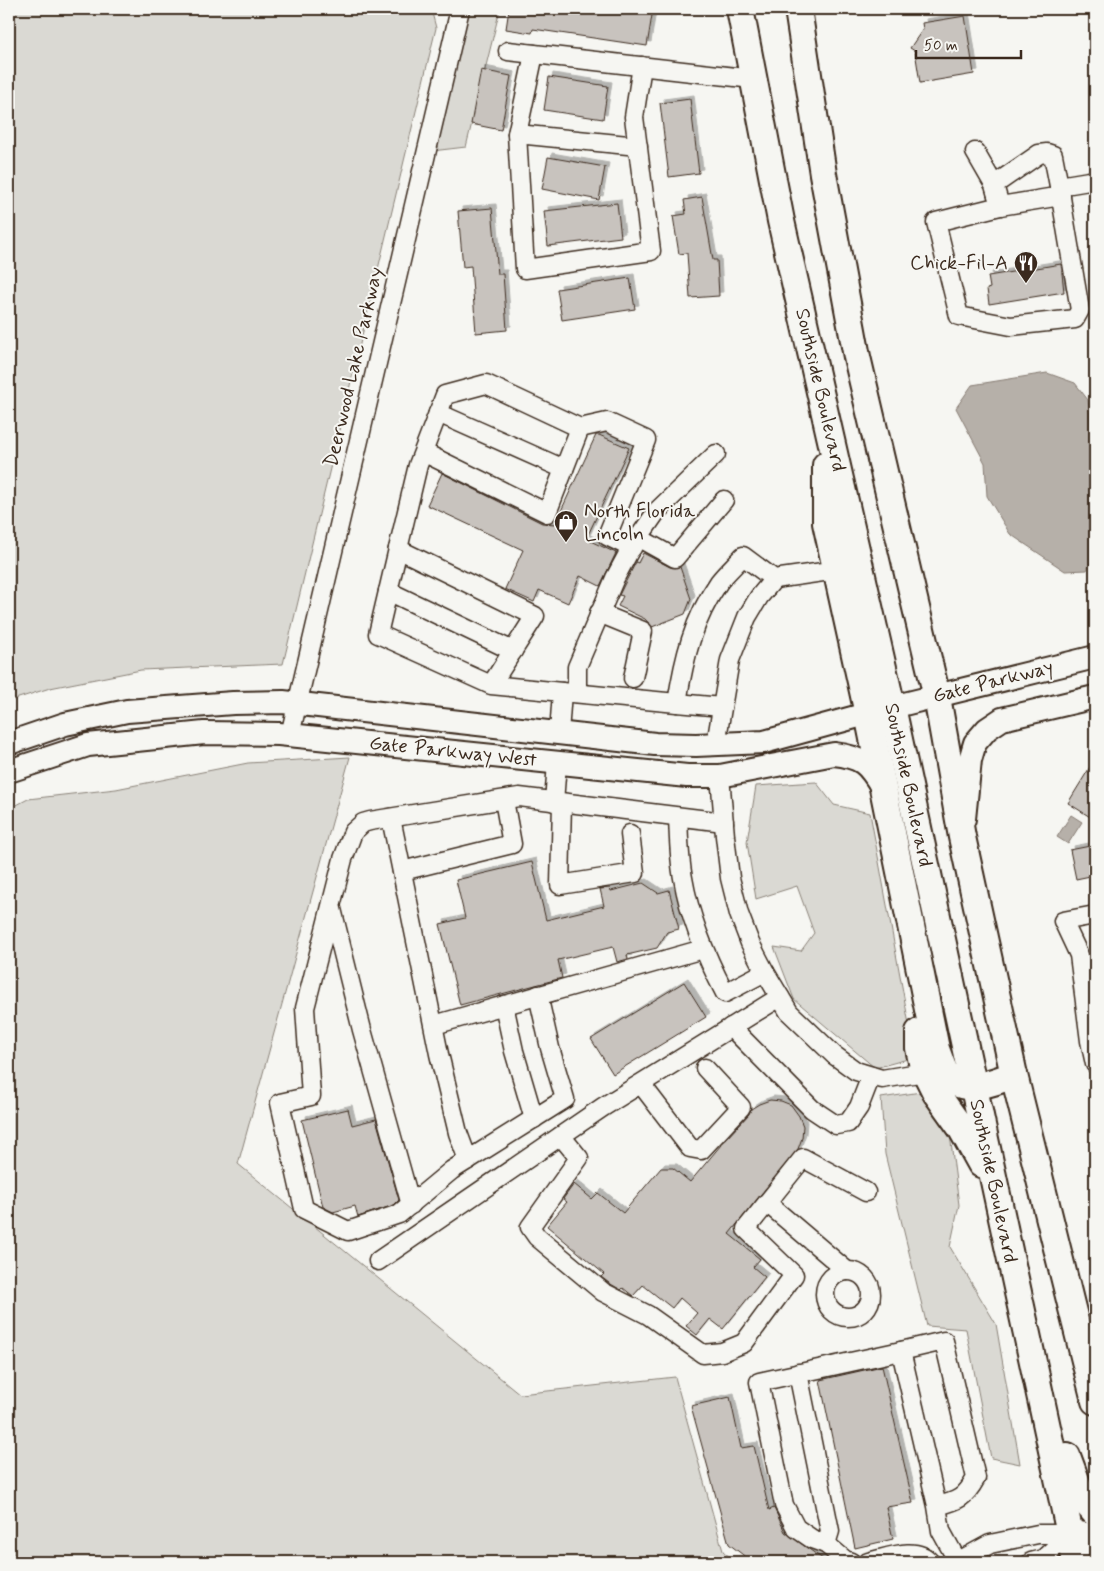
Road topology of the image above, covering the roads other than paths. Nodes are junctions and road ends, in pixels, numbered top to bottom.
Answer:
1 (460, 9) edge
2 (740, 9) edge
3 (798, 9) edge
4 (508, 51) dead end
5 (534, 54) junction
6 (642, 66) junction
7 (752, 79) junction
8 (517, 134) junction
9 (638, 146) junction
10 (975, 152) dead end
11 (1095, 180) edge
12 (994, 185) junction
13 (1060, 191) junction
14 (1000, 206) junction
15 (825, 410) junction
16 (438, 413) junction
17 (580, 428) junction
18 (423, 452) junction
19 (716, 454) dead end
20 (564, 469) junction
21 (724, 500) dead end
22 (635, 543) junction
23 (398, 549) junction
24 (837, 570) junction
25 (774, 579) junction
26 (388, 591) junction
27 (599, 613) junction
28 (513, 651) junction
29 (1095, 657) edge
30 (633, 678) dead end
31 (491, 685) junction
32 (569, 692) junction
33 (938, 696) junction
34 (1095, 697) edge
35 (677, 702) junction
36 (297, 704) junction
37 (722, 707) junction
38 (880, 711) junction
39 (559, 733) junction
40 (290, 735) junction
41 (9, 743) edge
42 (720, 744) junction
43 (557, 763) junction
44 (9, 771) edge
45 (720, 776) junction
46 (884, 791) junction
47 (504, 800) junction
48 (558, 802) junction
49 (678, 817) junction
50 (390, 818) junction
51 (724, 822) junction
52 (630, 834) dead end
53 (962, 837) junction
54 (402, 871) junction
55 (331, 906) junction
56 (1095, 915) edge
57 (703, 949) junction
58 (917, 953) junction
59 (765, 972) junction
60 (538, 995) junction
61 (780, 997) junction
62 (504, 1005) junction
63 (434, 1024) junction
64 (731, 1028) junction
65 (1095, 1064) edge
66 (705, 1068) dead end
67 (925, 1072) junction
68 (872, 1076) junction
69 (1014, 1076) junction
70 (641, 1084) junction
71 (973, 1088) junction
72 (534, 1119) junction
73 (561, 1136) junction
74 (468, 1160) junction
75 (995, 1188) junction
76 (866, 1192) dead end
77 (767, 1203) junction
78 (411, 1205) junction
79 (378, 1261) dead end
80 (847, 1271) dead end
81 (901, 1351) junction
82 (1030, 1352) junction
83 (798, 1372) junction
84 (1095, 1401) edge
85 (937, 1506) junction
86 (1095, 1513) edge
87 (1070, 1534) junction
88 (826, 1544) junction
89 (1095, 1544) edge
90 (852, 1562) edge
91 (868, 1562) edge
92 (930, 1562) edge
93 (958, 1562) edge
94 (1031, 1562) edge
95 (1076, 1562) edge

1 - 36 street, Deerwood Lake Parkway
2 - 7 highway, Southside Boulevard
3 - 33 highway
4 - 5 street
5 - 6 street
5 - 8 street
6 - 7 street
6 - 9 street
7 - 15 highway, Southside Boulevard
8 - 9 street
8 - 9 street
10 - 12 street
11 - 13 street
12 - 13 street
12 - 14 street
13 - 14 street
13 - 14 street
15 - 24 highway
15 - 38 highway, Southside Boulevard
16 - 17 street
16 - 18 street
16 - 20 street
17 - 20 street
17 - 22 street
18 - 20 street
18 - 23 street
19 - 22 street
21 - 22 street
22 - 27 street
23 - 26 street
23 - 28 street
24 - 25 street
24 - 38 highway
25 - 35 street
25 - 37 street
26 - 28 street
26 - 31 street
27 - 30 street
27 - 32 street
28 - 31 street
29 - 33 main road, Gate Parkway
31 - 32 street
32 - 35 street
32 - 39 street
33 - 38 main road, Gate Parkway
33 - 53 highway
34 - 53 main road, Gate Parkway
35 - 37 street
36 - 39 main road, Gate Parkway West
36 - 40 street, Deerwood Lake Parkway
36 - 41 main road, Gate Parkway West
37 - 42 street
38 - 42 main road, Gate Parkway West
38 - 46 highway
38 - 71 highway, Southside Boulevard
39 - 42 main road, Gate Parkway West
39 - 43 main road
40 - 43 main road, Gate Parkway West
40 - 44 main road, Gate Parkway West
42 - 45 main road
43 - 45 main road, Gate Parkway West
43 - 48 street
45 - 46 main road, Gate Parkway West
45 - 51 street
46 - 58 highway
47 - 48 street
47 - 50 street
47 - 54 street
48 - 49 street
48 - 52 street
49 - 51 street
49 - 57 street
50 - 54 street
50 - 55 street
51 - 59 street
53 - 69 highway
54 - 63 street
55 - 78 street
55 - 78 street
56 - 65 street
57 - 59 street
57 - 60 street
58 - 67 highway
58 - 71 highway
59 - 61 street
60 - 62 street
60 - 72 street
61 - 64 street
61 - 68 street
62 - 63 street
62 - 72 street
63 - 74 street
64 - 68 street
64 - 70 street
66 - 70 street
67 - 68 street
67 - 75 highway
69 - 71 highway
69 - 84 highway
70 - 73 street
71 - 75 highway, Southside Boulevard
72 - 74 street
73 - 77 street
73 - 79 street
74 - 78 street
75 - 82 highway, Southside Boulevard
76 - 77 street
77 - 80 street
81 - 83 street
81 - 85 street
81 - 85 street
82 - 86 highway
82 - 87 highway, Southside Boulevard
83 - 88 street
83 - 88 street
85 - 93 street
87 - 89 highway
87 - 93 street
87 - 94 street
87 - 95 highway, Southside Boulevard
88 - 90 street
91 - 92 street

